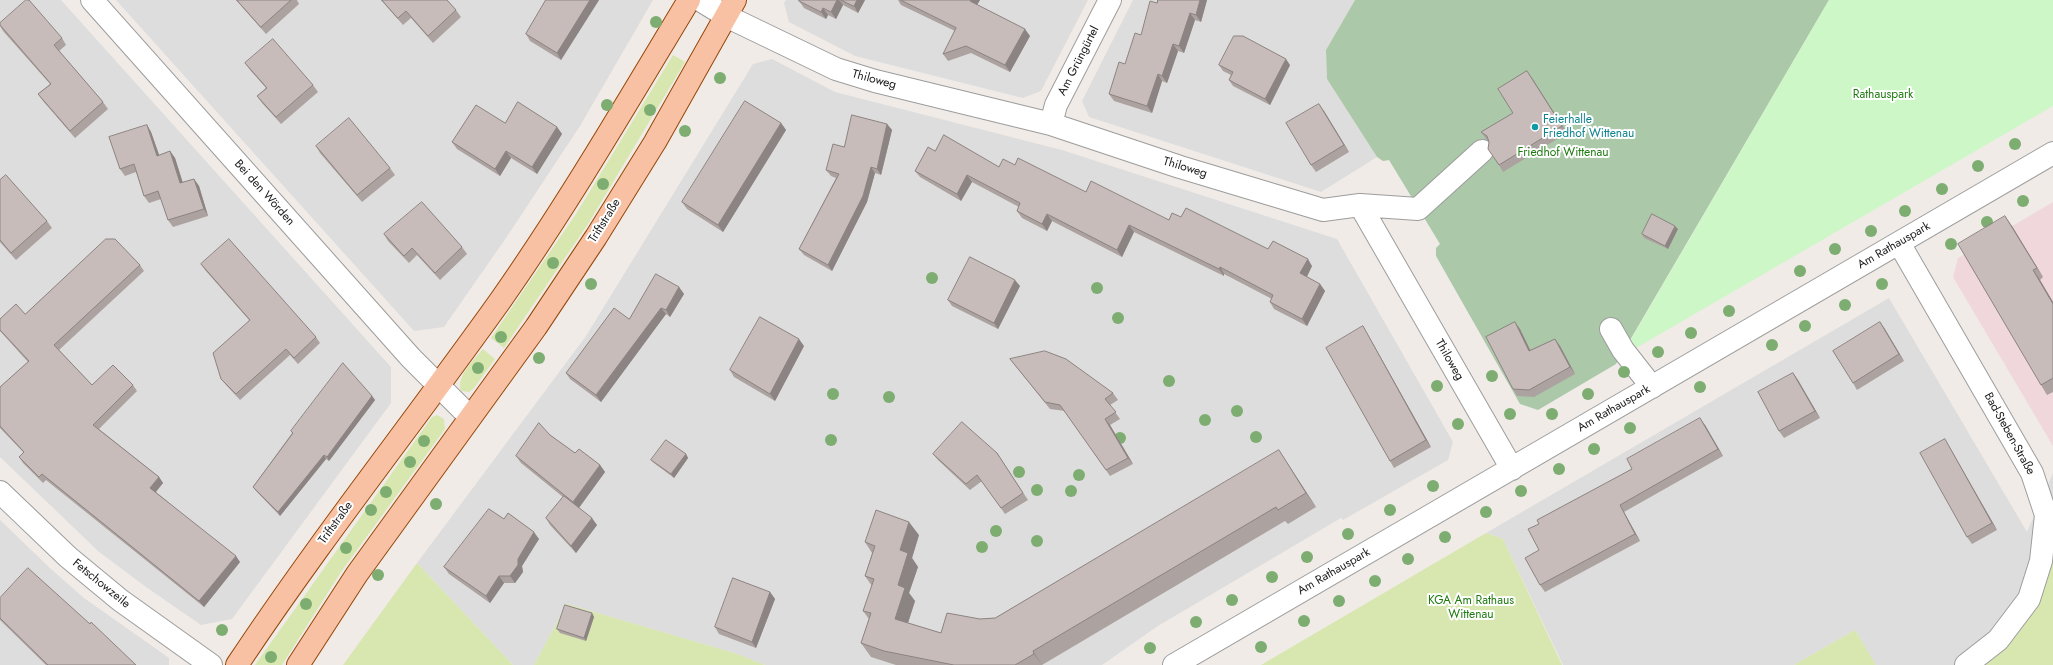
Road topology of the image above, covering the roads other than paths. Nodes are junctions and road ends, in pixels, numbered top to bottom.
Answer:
1 (92, 0) edge
2 (690, 0) edge
3 (700, 0) edge
4 (1110, 0) edge
5 (731, 8) edge
6 (1051, 124) junction
7 (1482, 151) dead end
8 (2053, 153) edge
9 (1360, 205) junction
10 (1899, 243) junction
11 (1611, 329) dead end
12 (439, 384) junction
13 (1652, 387) junction
14 (470, 417) junction
15 (1512, 469) junction
16 (0, 492) edge
17 (210, 665) edge
18 (237, 665) edge
19 (298, 665) edge
20 (1174, 665) edge
21 (1966, 665) edge

1 - 12 street, Bei den Wörden
2 - 12 main road, Triftstraße
3 - 5 street
4 - 6 street, Am Grüngürtel
5 - 6 street, Thiloweg
5 - 14 main road, Triftstraße
6 - 9 street, Thiloweg
7 - 9 street
8 - 10 street, Am Rathauspark
9 - 15 street, Thiloweg
10 - 13 street, Am Rathauspark
10 - 21 street, Bad-Steben-Straße
11 - 13 street
12 - 14 street
12 - 18 main road, Triftstraße
13 - 15 street, Am Rathauspark
14 - 19 main road, Triftstraße
15 - 20 street, Am Rathauspark
16 - 17 street, Fetschowzeile

